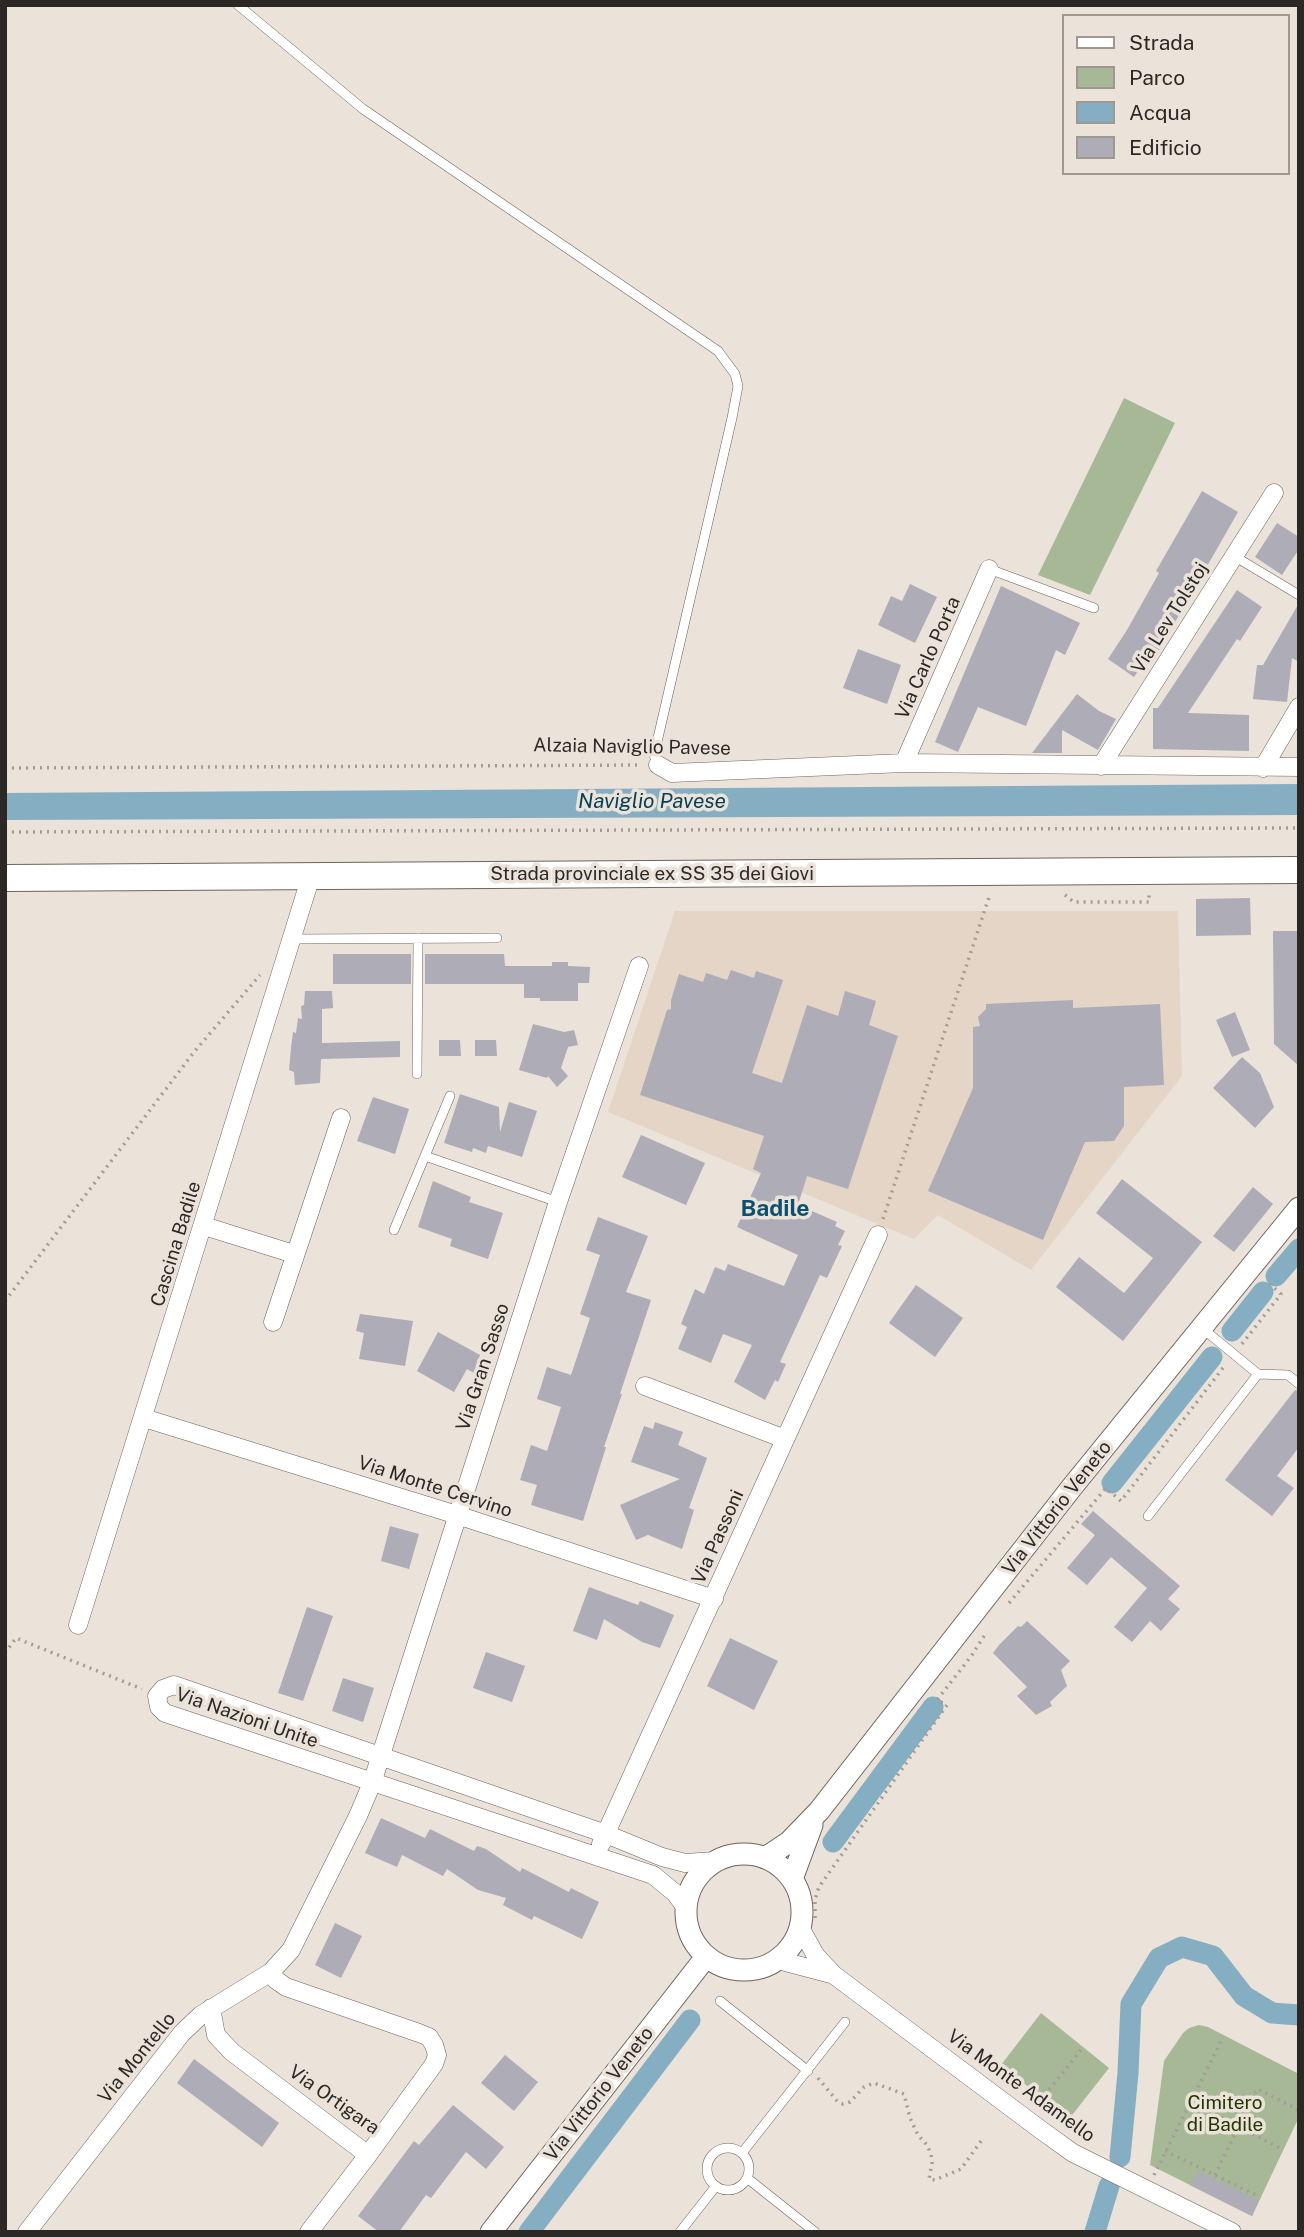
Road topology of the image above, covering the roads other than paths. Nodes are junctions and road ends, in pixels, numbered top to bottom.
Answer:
1 (238, 5) edge
2 (1274, 493) dead end
3 (1234, 556) junction
4 (989, 569) joint
5 (1299, 595) edge
6 (1094, 608) dead end
7 (1299, 707) edge
8 (904, 763) junction
9 (658, 765) joint
10 (1101, 766) junction
11 (1299, 767) edge
12 (1263, 768) junction
13 (1299, 870) edge
14 (311, 876) junction
15 (5, 878) edge
16 (497, 938) dead end
17 (291, 939) junction
18 (418, 939) junction
19 (639, 966) dead end
20 (417, 1074) dead end
21 (450, 1096) dead end
22 (341, 1118) dead end
23 (425, 1156) junction
24 (558, 1202) junction
25 (1299, 1208) edge
26 (204, 1226) junction
27 (394, 1230) dead end
28 (878, 1235) road end
29 (294, 1254) junction
30 (273, 1322) dead end
31 (1201, 1327) junction
32 (1258, 1374) junction
33 (1299, 1384) edge
34 (645, 1386) dead end
35 (144, 1418) junction
36 (785, 1439) junction
37 (457, 1515) junction
38 (1149, 1516) dead end
39 (714, 1599) junction
40 (78, 1625) dead end
41 (381, 1755) junction
42 (372, 1783) junction
43 (819, 1811) junction
44 (606, 1834) junction
45 (596, 1857) junction
46 (765, 1858) junction
47 (716, 1861) junction
48 (792, 1878) junction
49 (686, 1908) junction
50 (809, 1926) junction
51 (706, 1956) junction
52 (778, 1960) junction
53 (271, 1972) junction
54 (834, 1975) junction
55 (720, 2001) dead end
56 (211, 2008) junction
57 (845, 2022) dead end
58 (809, 2069) junction
59 (741, 2153) junction
60 (368, 2155) junction
61 (747, 2178) junction
62 (716, 2186) junction
63 (27, 2232) edge
64 (309, 2232) edge
65 (491, 2232) edge
66 (680, 2232) edge
67 (816, 2232) edge
68 (1232, 2232) edge

1 - 9 lane
2 - 3 street, Via Lev Tolstoj
3 - 5 lane
3 - 10 street, Via Lev Tolstoj
4 - 6 lane
4 - 8 street, Via Carlo Porta
7 - 12 street
8 - 9 street, Alzaia Naviglio Pavese
8 - 10 street, Alzaia Naviglio Pavese
10 - 12 street, Alzaia Naviglio Pavese
11 - 12 street, Alzaia Naviglio Pavese
13 - 14 main road, Strada provinciale ex SS 35 dei Giovi
14 - 15 main road, Strada provinciale ex SS 35 dei Giovi
14 - 17 street, Cascina Badile
16 - 18 lane
17 - 18 lane
17 - 26 street, Cascina Badile
18 - 20 lane
19 - 24 street, Via Gran Sasso
21 - 23 lane
22 - 29 street
23 - 24 lane
23 - 27 lane
24 - 37 street, Via Gran Sasso
25 - 31 street, Via Vittorio Veneto
26 - 29 street
26 - 35 street, Cascina Badile
28 - 36 street, Via Passoni
29 - 30 street
31 - 32 lane
31 - 43 street, Via Vittorio Veneto
32 - 33 lane
32 - 38 lane
34 - 36 street
35 - 37 street, Via Monte Cervino
35 - 40 street, Cascina Badile
36 - 39 street, Via Passoni
37 - 39 street, Via Monte Cervino
37 - 41 street, Via Gran Sasso
39 - 44 street, Via Passoni
41 - 42 street, Via Gran Sasso
41 - 42 street, Via Nazioni Unite
41 - 44 street, Via Nazioni Unite
42 - 45 street, Via Nazioni Unite
42 - 53 street, Via Montello
43 - 46 street, Via Vittorio Veneto
43 - 48 street, Via Vittorio Veneto
44 - 45 street, Via Passoni
44 - 47 street, Via Nazioni Unite
45 - 49 street, Via Nazioni Unite
46 - 47 street
46 - 48 street
47 - 49 street
48 - 50 street
49 - 51 street
50 - 52 street
50 - 54 street, Via Monte Adamello
51 - 52 street
51 - 65 street, Via Vittorio Veneto
52 - 54 street, Via Monte Adamello
53 - 56 street, Via Montello
53 - 60 street, Via Ortigara
54 - 68 street, Via Monte Adamello
55 - 58 lane
56 - 60 street, Via Ortigara
56 - 63 street, Via Montello
57 - 58 lane
58 - 59 lane
59 - 61 lane
59 - 62 lane
60 - 64 street
61 - 62 lane
61 - 67 lane
62 - 66 lane

